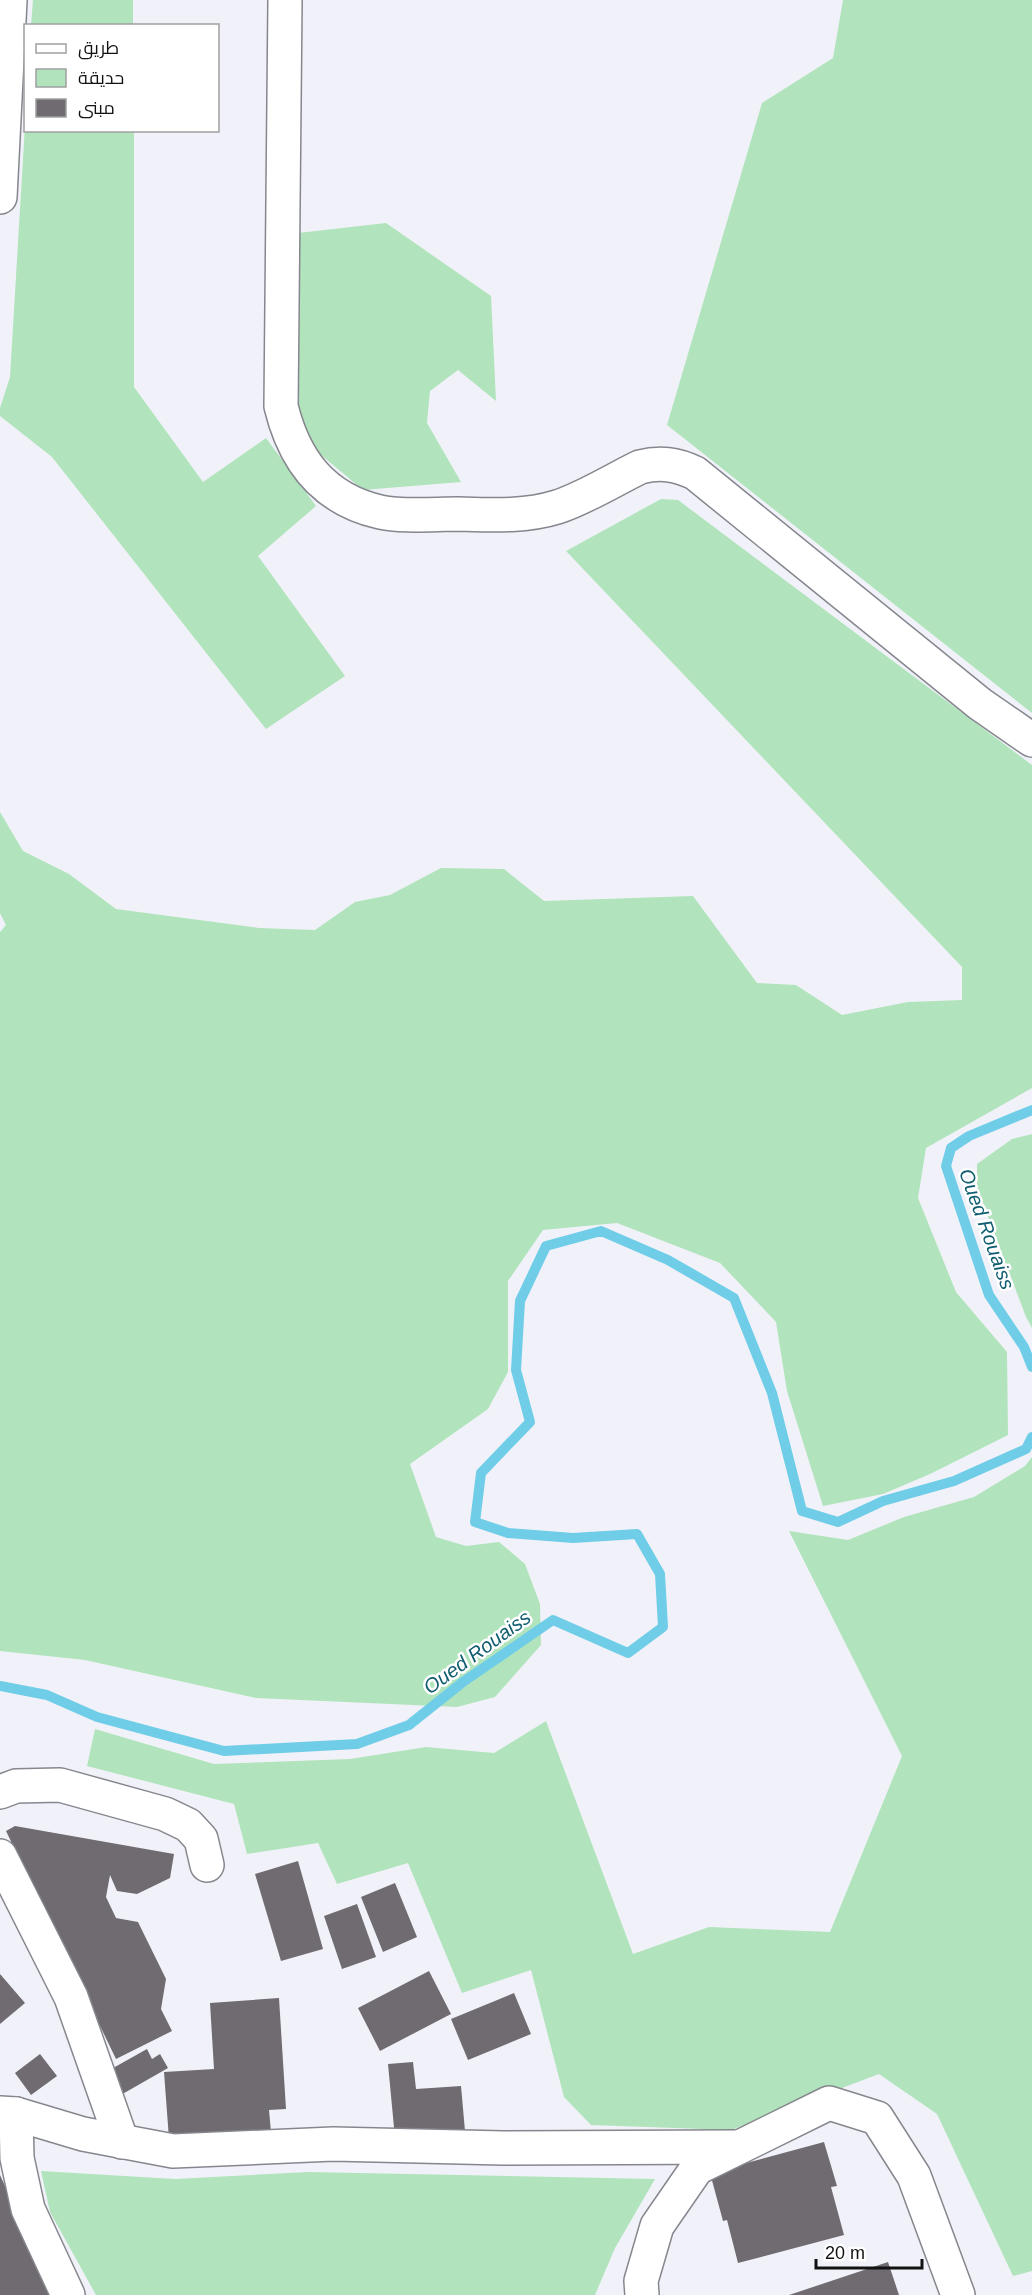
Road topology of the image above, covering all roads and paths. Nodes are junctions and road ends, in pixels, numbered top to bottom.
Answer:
1 (10, 0) edge
2 (285, 0) edge
3 (0, 197) edge
4 (1032, 740) edge
5 (0, 1792) edge
6 (0, 1856) edge
7 (207, 1865) dead end
8 (8, 2113) edge
9 (122, 2142) junction
10 (740, 2147) junction
11 (68, 2295) edge
12 (642, 2295) edge
13 (958, 2295) edge

1 - 3 street
2 - 4 street
5 - 7 street
6 - 9 street
8 - 9 street
8 - 11 street
9 - 10 street
10 - 12 street
10 - 13 street

